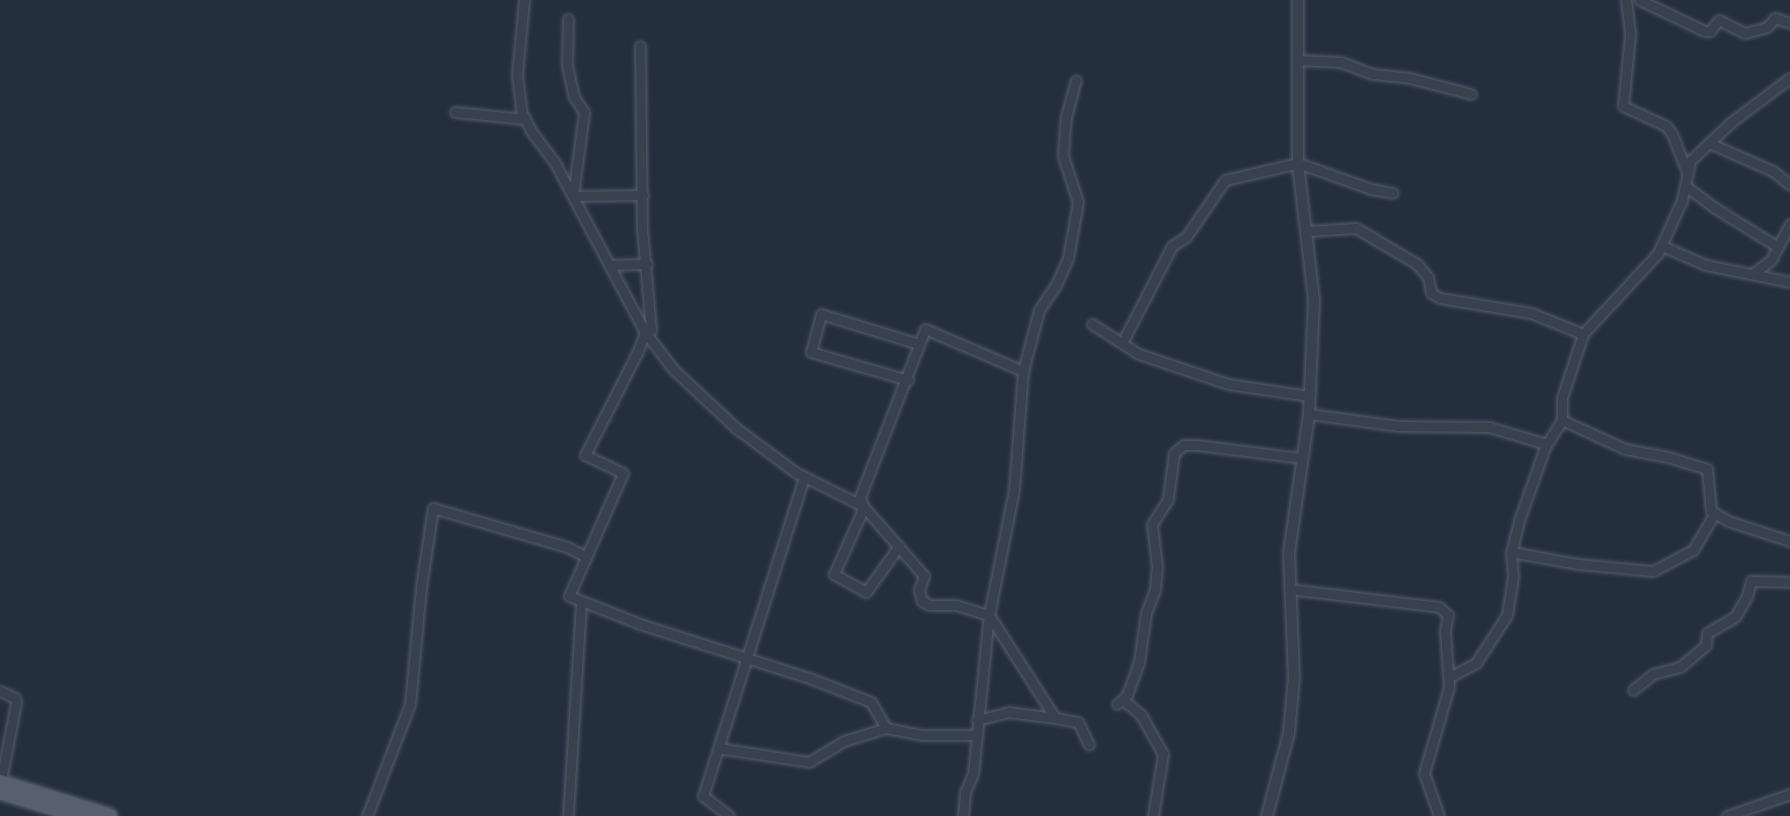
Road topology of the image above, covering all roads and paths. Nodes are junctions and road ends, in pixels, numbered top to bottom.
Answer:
1 (524, 0) edge
2 (1298, 0) edge
3 (1626, 0) edge
4 (1640, 0) edge
5 (568, 19) dead end
6 (1790, 23) edge
7 (640, 46) dead end
8 (1298, 60) junction
9 (1790, 78) edge
10 (1076, 80) dead end
11 (1471, 94) dead end
12 (455, 112) dead end
13 (525, 119) junction
14 (1709, 143) junction
15 (1298, 163) junction
16 (1688, 173) junction
17 (1790, 185) edge
18 (1687, 187) junction
19 (1394, 193) dead end
20 (643, 195) junction
21 (573, 196) junction
22 (1790, 225) edge
23 (1308, 231) junction
24 (1662, 246) junction
25 (1778, 247) junction
26 (647, 264) junction
27 (609, 265) junction
28 (1752, 274) junction
29 (1790, 282) edge
30 (1092, 324) dead end
31 (645, 332) junction
32 (1583, 334) junction
33 (919, 344) junction
34 (1122, 344) junction
35 (1023, 371) junction
36 (908, 380) junction
37 (1309, 396) junction
38 (1309, 414) junction
39 (1562, 420) junction
40 (1546, 444) junction
41 (1302, 458) junction
42 (804, 478) junction
43 (863, 506) junction
44 (1715, 513) junction
45 (1790, 541) edge
46 (899, 546) junction
47 (1511, 552) junction
48 (586, 557) junction
49 (1790, 582) edge
50 (1289, 589) junction
51 (582, 603) junction
52 (989, 615) junction
53 (744, 660) junction
54 (1450, 677) junction
55 (1633, 690) dead end
56 (0, 691) edge
57 (1055, 718) junction
58 (977, 720) junction
59 (886, 729) junction
60 (975, 735) junction
61 (1089, 745) dead end
62 (718, 748) junction
63 (0, 783) edge
64 (0, 792) edge
65 (1790, 793) edge
66 (79, 816) edge
67 (110, 816) edge
68 (367, 816) edge
69 (568, 816) edge
70 (729, 816) edge
71 (963, 816) edge
72 (1153, 816) edge
73 (1267, 816) edge
74 (1440, 816) edge
75 (1727, 816) edge

1 - 13 street
2 - 8 street
3 - 16 street
4 - 6 street
5 - 21 street
7 - 20 street
8 - 11 street
8 - 15 street
9 - 14 street
10 - 35 street
12 - 13 street
13 - 21 street
14 - 16 street
14 - 17 street
15 - 19 street
15 - 23 street
15 - 34 street
16 - 18 street
18 - 24 street
18 - 25 street
20 - 21 street
20 - 26 street
21 - 27 street
22 - 25 street
23 - 32 street
23 - 37 street
24 - 28 street
24 - 32 street
25 - 28 street
26 - 27 street
26 - 31 street
27 - 31 street
28 - 29 street
30 - 34 street
31 - 42 street
31 - 48 street
32 - 39 street
33 - 35 street
33 - 36 street
33 - 36 street
34 - 37 street
35 - 52 street
36 - 43 street
37 - 38 street
38 - 40 street
38 - 41 street
39 - 40 street
39 - 44 street
40 - 47 street
41 - 50 street
41 - 72 street
42 - 43 street
42 - 53 street
43 - 46 street
43 - 46 street
44 - 45 street
44 - 47 street
46 - 52 street
47 - 54 street
48 - 51 street
48 - 68 street
49 - 55 street
50 - 54 street
50 - 73 street
51 - 53 street
51 - 69 street
52 - 57 street
52 - 58 street
53 - 59 street
53 - 62 street
54 - 74 street
56 - 63 street
57 - 58 street
57 - 61 street
58 - 60 street
59 - 60 street
59 - 62 street
60 - 71 street
62 - 70 street
63 - 67 main road
64 - 66 main road
65 - 75 street

